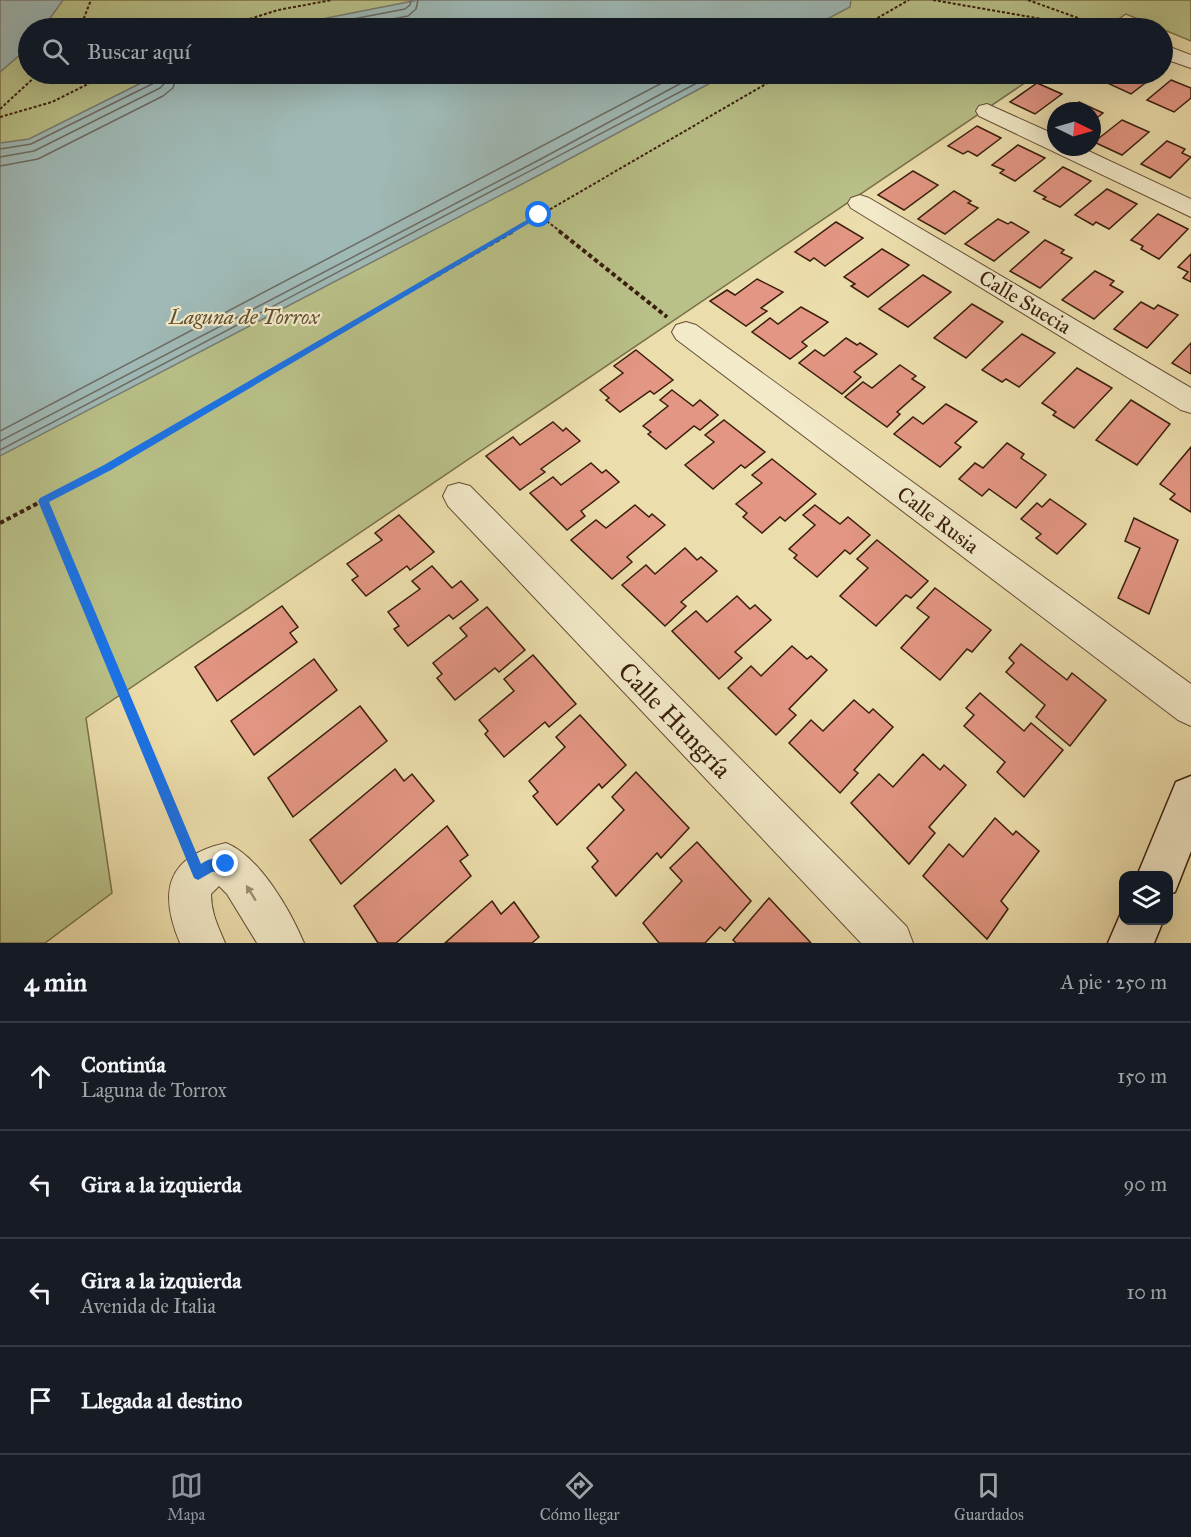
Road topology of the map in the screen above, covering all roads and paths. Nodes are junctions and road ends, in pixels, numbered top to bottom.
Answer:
1 (90, 0) edge
2 (332, 0) edge
3 (909, 0) edge
4 (933, 0) edge
5 (1028, 0) edge
6 (84, 18) edge
7 (253, 18) edge
8 (878, 18) edge
9 (1036, 18) edge
10 (1075, 18) edge
11 (1173, 55) edge
12 (1191, 62) edge
13 (27, 84) edge
14 (88, 84) edge
15 (766, 84) edge
16 (0, 109) edge
17 (987, 111) dead end
18 (0, 117) edge
19 (1047, 140) edge
20 (1081, 156) edge
21 (860, 203) dead end
22 (1191, 209) edge
23 (539, 215) junction
24 (686, 332) joint
25 (1191, 402) edge
26 (459, 496) dead end
27 (43, 501) junction
28 (0, 523) edge
29 (1191, 707) edge
30 (1191, 797) edge
31 (1161, 871) edge
32 (198, 873) junction
33 (1138, 925) edge
34 (203, 943) edge
35 (282, 943) edge
36 (891, 943) edge
37 (1131, 943) edge

1 - 6 path
2 - 7 path
3 - 8 path
4 - 9 path
5 - 10 path
11 - 12 street
13 - 16 path
14 - 18 path
15 - 23 path
17 - 19 street
20 - 22 street
21 - 25 street, Calle Suecia
23 - 24 path
23 - 27 path
24 - 29 street, Calle Rusia
26 - 36 street, Calle Hungría
27 - 28 path
27 - 32 path
30 - 31 street
32 - 34 street
35 -> 32 street
33 - 37 street

